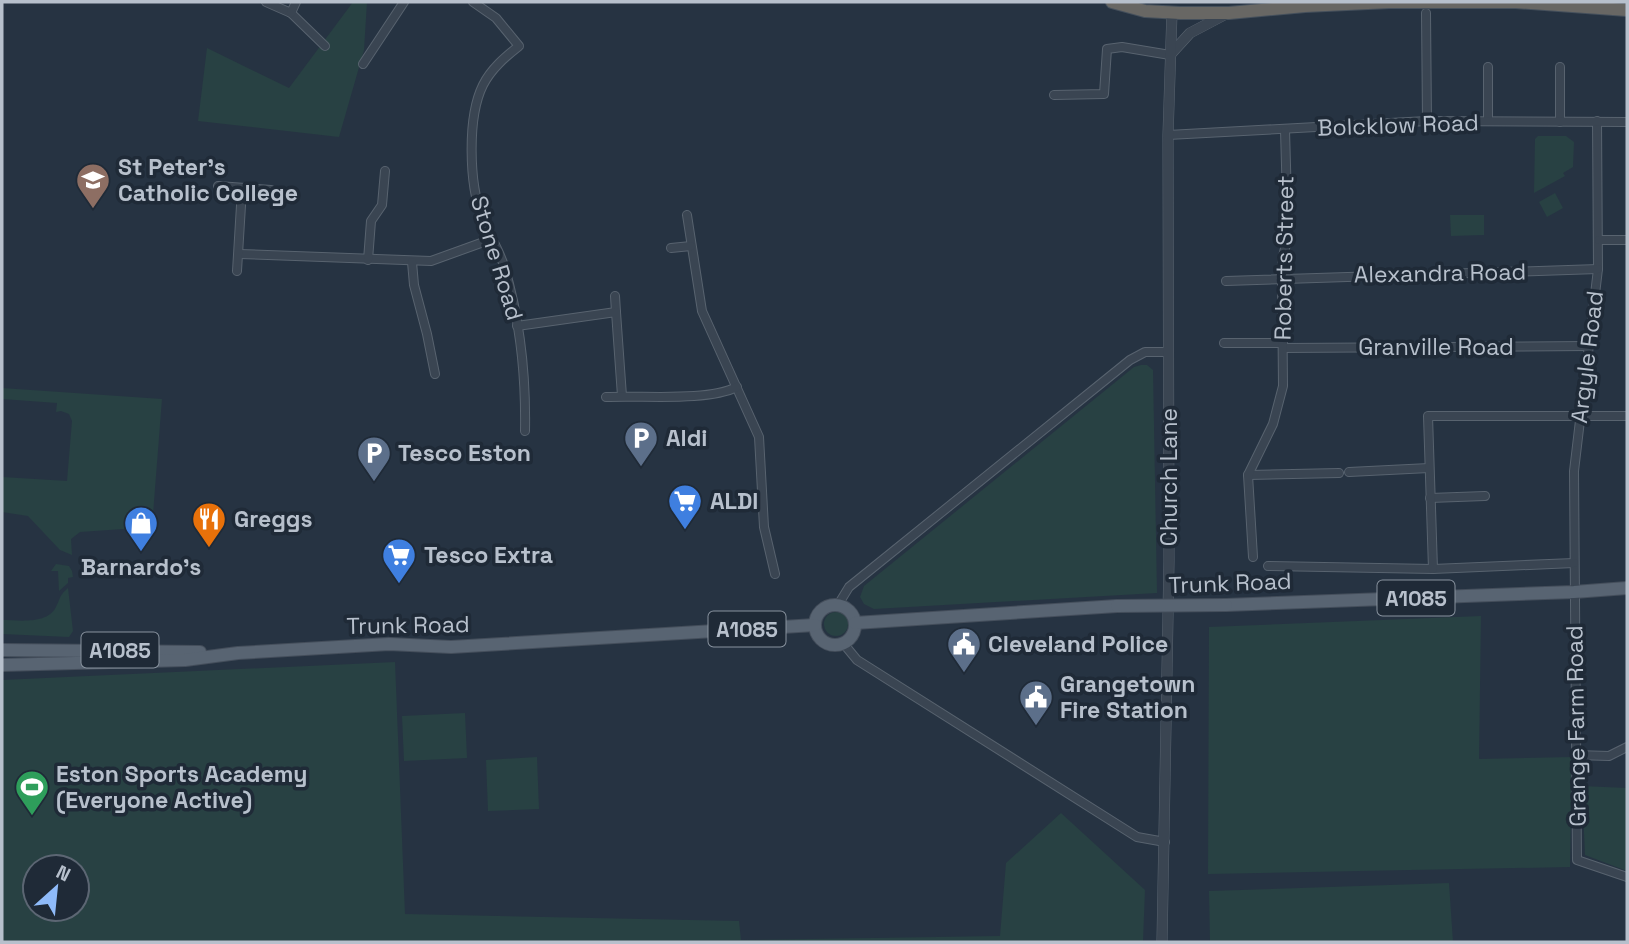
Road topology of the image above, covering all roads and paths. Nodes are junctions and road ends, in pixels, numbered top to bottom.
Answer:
1 (266, 2) edge
2 (296, 2) edge
3 (404, 2) edge
4 (473, 2) edge
5 (1112, 2) edge
6 (1609, 5) edge
7 (1173, 7) edge
8 (1627, 10) edge
9 (291, 13) junction
10 (1228, 13) junction
11 (1426, 13) dead end
12 (325, 46) dead end
13 (1170, 55) junction
14 (363, 64) dead end
15 (1488, 67) dead end
16 (1560, 67) dead end
17 (1054, 95) dead end
18 (1427, 121) junction
19 (1488, 121) junction
20 (1560, 121) junction
21 (1597, 121) junction
22 (1627, 122) edge
23 (1285, 130) junction
24 (1168, 135) junction
25 (385, 171) dead end
26 (218, 187) dead end
27 (242, 188) junction
28 (271, 190) dead end
29 (687, 215) dead end
30 (492, 239) junction
31 (1600, 240) junction
32 (1627, 240) edge
33 (691, 246) junction
34 (671, 248) dead end
35 (239, 254) junction
36 (369, 260) junction
37 (412, 262) junction
38 (1598, 269) junction
39 (237, 271) dead end
40 (1282, 279) junction
41 (1226, 281) dead end
42 (615, 296) dead end
43 (616, 312) junction
44 (517, 326) junction
45 (1224, 343) dead end
46 (1283, 345) junction
47 (1589, 346) junction
48 (1168, 352) junction
49 (435, 374) dead end
50 (737, 387) junction
51 (622, 396) junction
52 (606, 397) dead end
53 (1579, 416) junction
54 (1627, 416) edge
55 (525, 431) dead end
56 (1429, 468) junction
57 (1248, 475) junction
58 (1485, 496) dead end
59 (1430, 498) junction
60 (1253, 556) dead end
61 (1574, 563) junction
62 (1268, 566) dead end
63 (1433, 569) junction
64 (775, 574) dead end
65 (1627, 591) edge
66 (1574, 592) junction
67 (838, 605) junction
68 (855, 623) junction
69 (815, 625) junction
70 (843, 643) junction
71 (2, 650) edge
72 (239, 653) junction
73 (2, 665) edge
74 (1627, 747) edge
75 (1576, 755) junction
76 (1165, 842) junction
77 (1627, 877) edge
78 (1162, 942) edge

1 - 9 street
2 - 9 street
3 - 14 street
4 - 30 street, Stone Road
5 - 7 highway
6 - 8 highway
6 - 10 highway
7 - 10 highway
7 - 13 street, Church Lane
9 - 12 street
10 - 13 street
11 - 18 street
13 - 17 street
13 - 24 street, Church Lane
15 - 19 street
16 - 20 street
18 - 19 street, Bolcklow Road
18 - 23 street, Bolcklow Road
19 - 20 street, Bolcklow Road
20 - 21 street, Bolcklow Road
21 - 22 street, Bolcklow Road
21 - 31 street, Argyle Road
23 - 24 street, Bolcklow Road
23 - 40 street, Roberts Street
24 - 48 street, Church Lane
25 - 36 street
26 - 27 street
27 - 28 street
27 - 35 street
29 - 33 street
30 - 37 street
30 - 44 street, Stone Road
31 - 32 street
31 - 38 street, Argyle Road
33 - 34 street
33 - 50 street
35 - 36 street
35 - 39 street
36 - 37 street
37 - 49 street
38 - 40 street, Alexandra Road
38 - 47 street, Argyle Road
40 - 41 street, Alexandra Road
40 - 46 street, Roberts Street
42 - 43 street
43 - 44 street
43 - 51 street
44 - 55 street, Stone Road
45 - 46 street, Granville Road
46 - 47 street, Granville Road
46 - 57 street, Roberts Street
47 - 53 street, Argyle Road
48 - 67 street
48 - 76 street, Church Lane
50 - 51 street
50 - 64 street
51 - 52 street
53 - 54 street
53 - 56 street
53 - 61 street, Argyle Road
56 - 57 street
56 - 59 street
57 - 60 street
58 - 59 street
59 - 63 street
61 - 63 street
61 - 66 street, Argyle Road
62 - 63 street
65 - 66 main road, Trunk Road / A1085
66 - 68 main road, Trunk Road / A1085, bridge
66 - 75 street, Grange Farm Road
67 - 68 main road
67 - 69 main road, A1085
68 - 70 main road
69 - 70 main road, A1085
69 - 72 main road, Trunk Road / A1085
70 - 76 street
71 - 72 main road, A1085
72 - 73 main road, Trunk Road / A1085
74 - 75 street
75 - 77 street, Grange Farm Road
76 - 78 street, Church Lane

